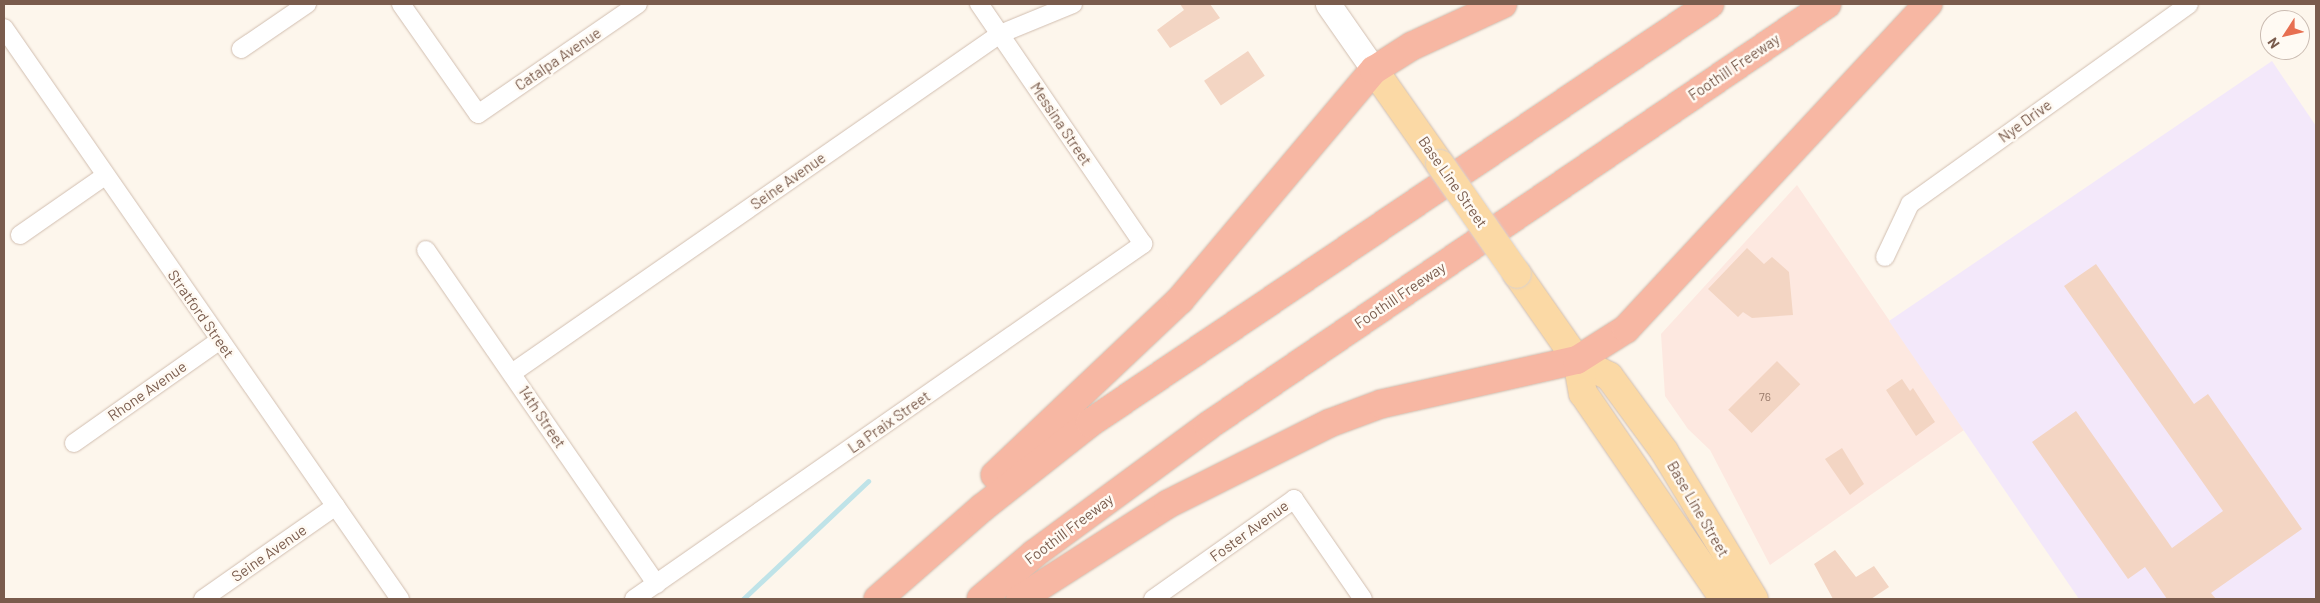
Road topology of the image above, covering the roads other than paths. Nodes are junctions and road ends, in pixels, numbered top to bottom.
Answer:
1 (307, 4) edge
2 (400, 4) edge
3 (638, 4) edge
4 (979, 4) edge
5 (1073, 4) edge
6 (1328, 4) edge
7 (1503, 4) edge
8 (1710, 4) edge
9 (1827, 4) edge
10 (1928, 4) edge
11 (2189, 4) edge
12 (4, 28) edge
13 (1000, 34) junction
14 (241, 49) dead end
15 (1374, 70) junction
16 (105, 176) junction
17 (20, 235) dead end
18 (1143, 244) joint
19 (426, 250) dead end
20 (1885, 257) dead end
21 (220, 340) junction
22 (1577, 360) junction
23 (512, 373) junction
24 (74, 443) dead end
25 (336, 506) junction
26 (1723, 583) edge
27 (656, 584) junction
28 (203, 599) edge
29 (400, 599) edge
30 (634, 599) edge
31 (856, 599) edge
32 (878, 599) edge
33 (981, 599) edge
34 (1020, 599) edge
35 (1153, 599) edge
36 (1363, 599) edge
37 (1754, 599) edge

1 - 14 street
2 - 3 street, Catalpa Avenue
4 - 13 street, Messina Street
5 - 13 street, Seine Avenue
6 - 15 main road, Base Line Street
7 - 15 highway
8 - 32 highway
9 - 33 highway, Foothill Freeway
10 - 22 highway
11 - 20 street, Nye Drive
12 - 16 street, Stratford Street
13 - 18 street, Messina Street
13 - 23 street, Seine Avenue
15 - 22 main road, Base Line Street, bridge
15 - 31 highway
16 - 17 street
16 - 21 street, Stratford Street
18 - 27 street, La Praix Street
19 - 23 street, 14th Street
21 - 24 street, Rhone Avenue
21 - 25 street, Stratford Street
22 - 26 main road, Base Line Street
22 - 34 highway
23 - 27 street, 14th Street
25 - 28 street, Seine Avenue
25 - 29 street, Stratford Street
26 - 37 main road, Base Line Street
27 - 30 street, La Praix Street
35 - 36 street, Foster Avenue

